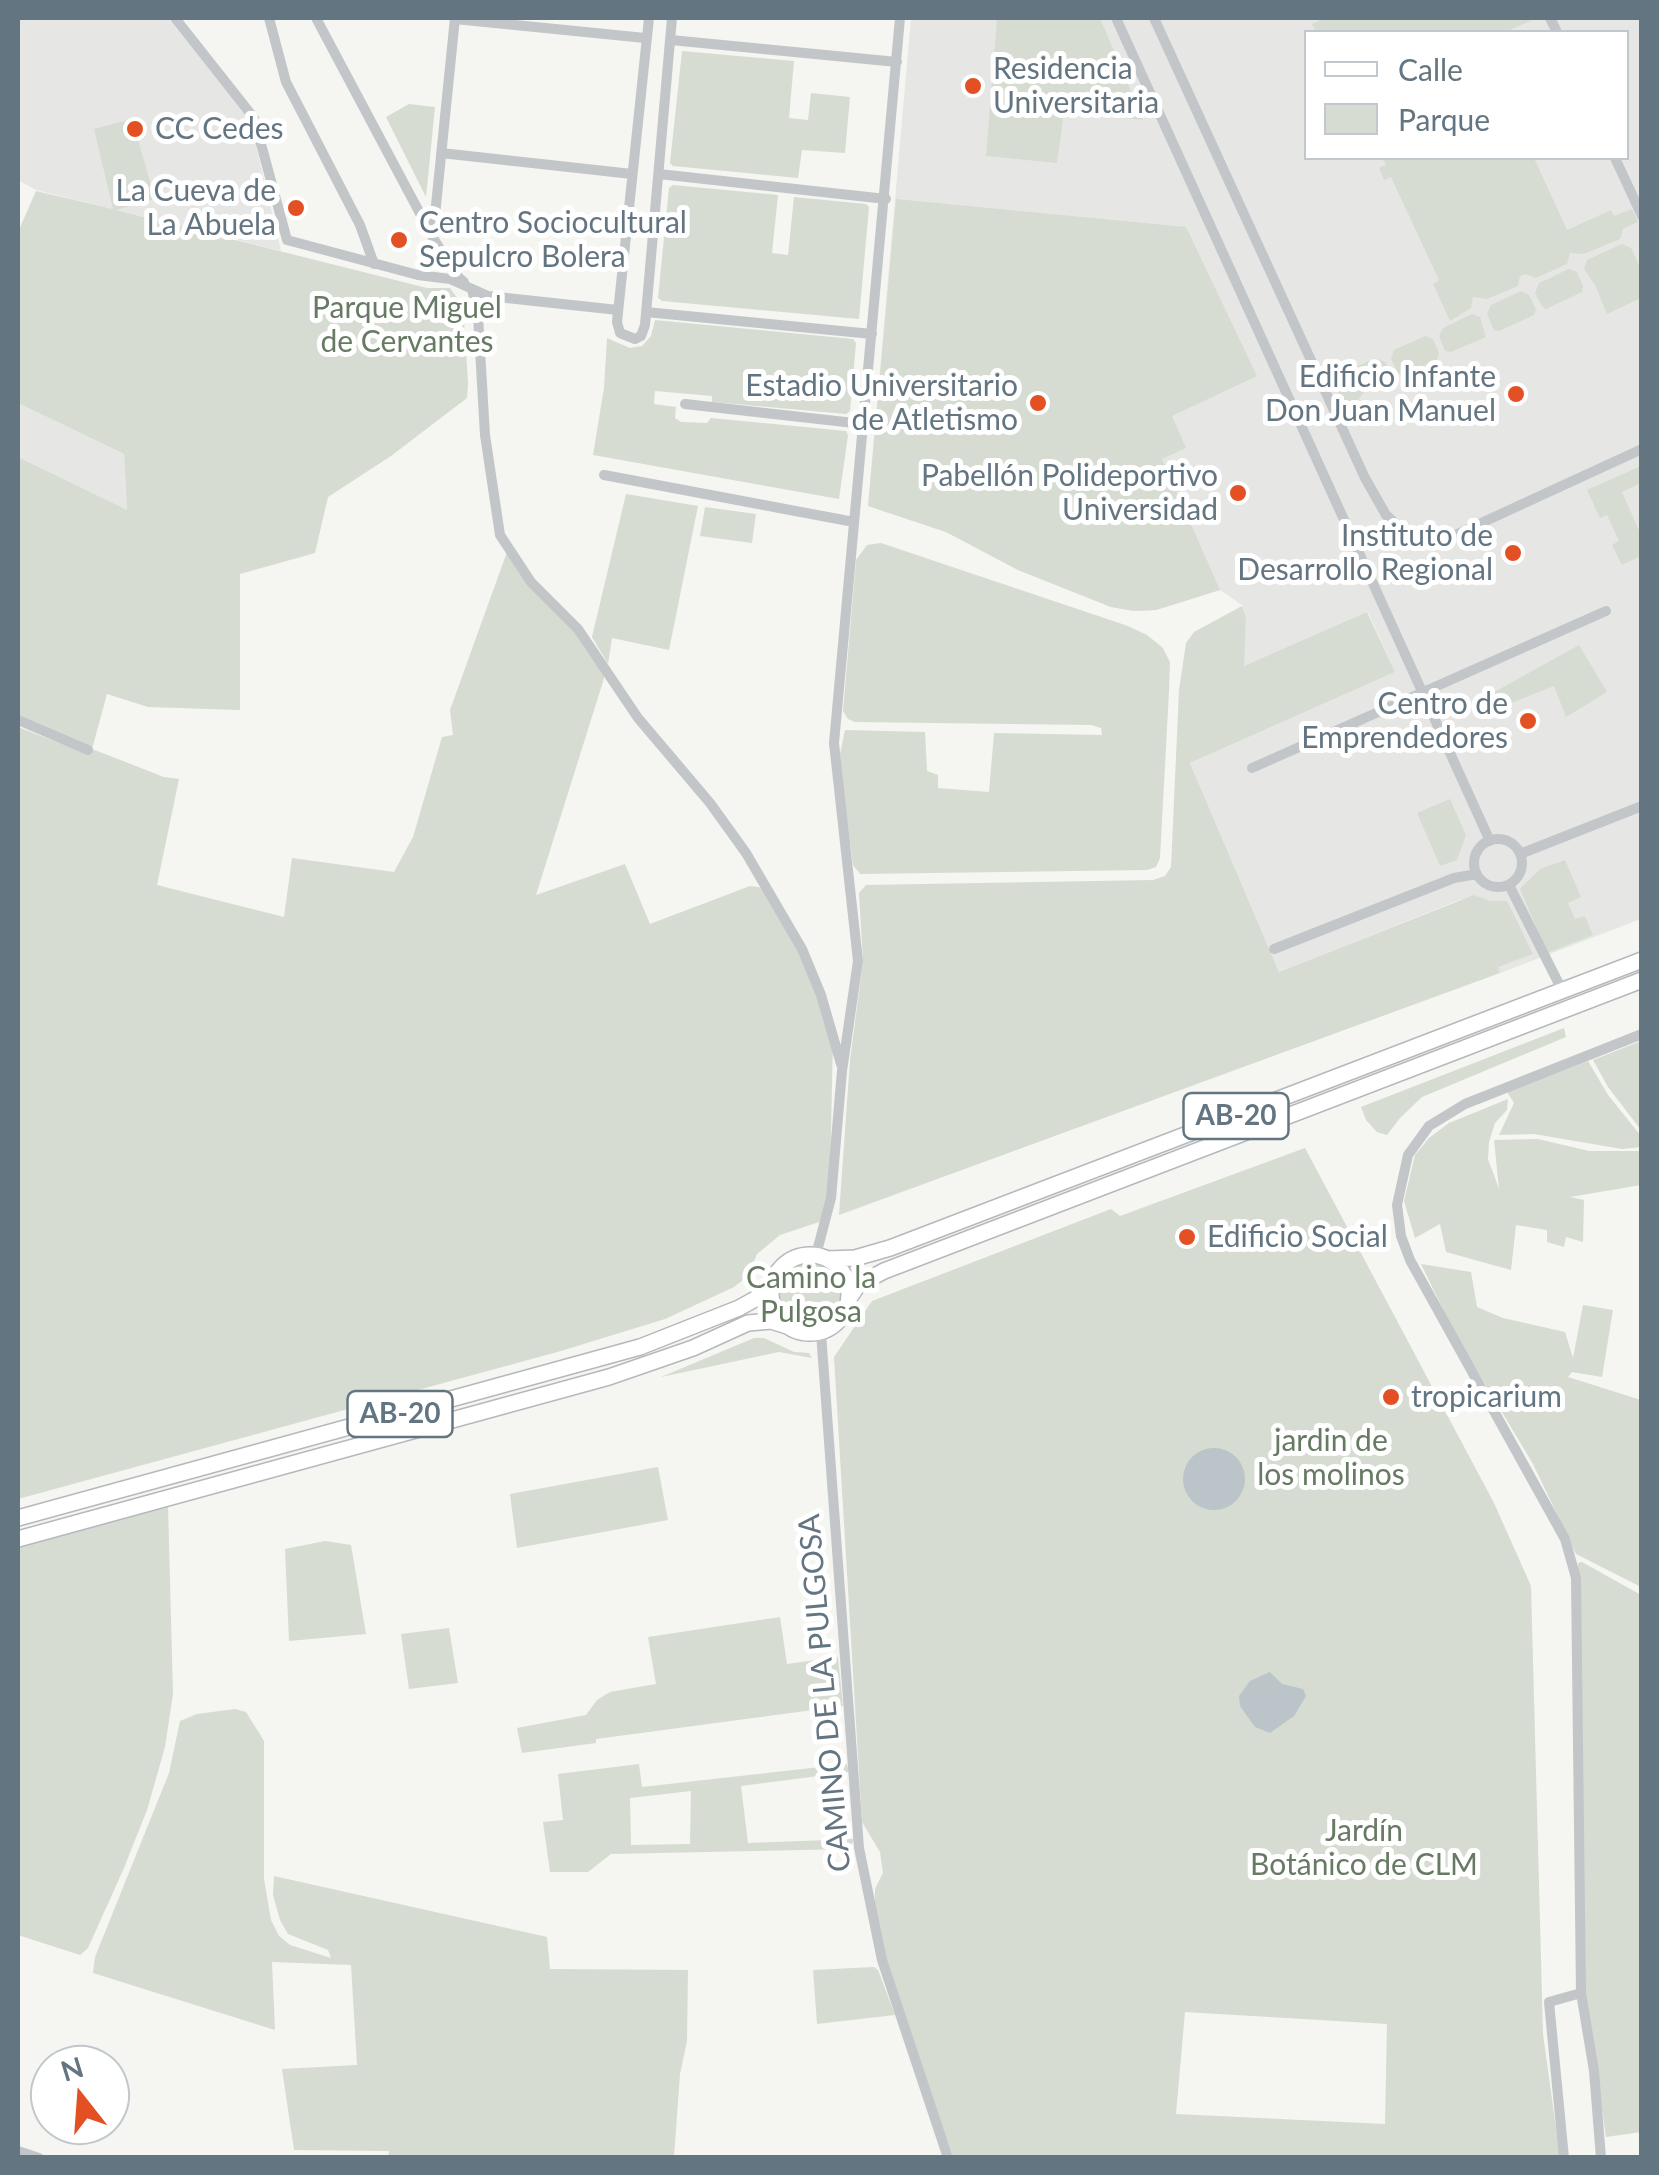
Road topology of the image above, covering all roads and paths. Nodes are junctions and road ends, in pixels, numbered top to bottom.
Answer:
1 (175, 18) edge
2 (269, 18) edge
3 (316, 18) edge
4 (455, 18) edge
5 (649, 18) edge
6 (672, 18) edge
7 (900, 18) edge
8 (1116, 18) edge
9 (1154, 18) edge
10 (646, 38) junction
11 (671, 40) junction
12 (897, 62) junction
13 (441, 153) junction
14 (1615, 160) edge
15 (632, 174) junction
16 (659, 174) junction
17 (886, 199) junction
18 (1642, 216) edge
19 (432, 236) junction
20 (374, 264) junction
21 (472, 289) junction
22 (618, 310) junction
23 (646, 312) junction
24 (872, 334) junction
25 (685, 404) dead end
26 (863, 424) junction
27 (1642, 449) edge
28 (604, 475) dead end
29 (854, 522) junction
30 (1606, 611) dead end
31 (1422, 692) junction
32 (18, 720) edge
33 (88, 750) dead end
34 (1252, 768) dead end
35 (1642, 806) edge
36 (1490, 841) junction
37 (1520, 854) junction
38 (1477, 874) junction
39 (1509, 884) junction
40 (1274, 949) dead end
41 (1642, 960) edge
42 (1642, 980) edge
43 (1562, 990) junction
44 (1642, 1034) edge
45 (842, 1070) junction
46 (822, 1257) junction
47 (772, 1284) junction
48 (850, 1297) junction
49 (787, 1326) junction
50 (821, 1332) junction
51 (18, 1518) edge
52 (18, 1539) edge
53 (1580, 1993) junction
54 (18, 2151) edge
55 (39, 2158) edge
56 (948, 2158) edge
57 (1564, 2158) edge
58 (1600, 2158) edge

1 - 20 street
2 - 20 street
3 - 19 street
4 - 10 street
4 - 13 street
5 - 10 street
6 - 11 street
7 - 12 street
8 - 31 street
9 - 27 street
10 - 15 street
11 - 12 street
11 - 16 street
12 - 17 street
13 - 15 street
13 - 19 street
14 - 18 street
15 - 22 street
16 - 17 street
16 - 23 street
17 - 24 street
19 - 21 street
20 - 21 street
21 - 22 street
21 - 45 street
22 - 23 street
23 - 24 street
24 - 26 street
25 - 26 street
26 - 29 street
28 - 29 street
29 - 45 street
30 - 31 street
31 - 34 street
31 - 36 street
32 - 33 street
35 - 37 street
36 - 37 street
36 - 38 street
37 - 39 street
38 - 39 street
38 - 40 street
39 - 43 street
41 - 43 main road, AB-20
42 - 48 main road, AB-20
43 - 46 main road, AB-20
44 - 53 street
45 - 46 street
46 - 47 main road, AB-20
46 - 48 main road
47 - 49 main road
47 - 51 main road, AB-20
48 - 50 main road, AB-20
49 - 50 main road
49 - 52 main road, AB-20
50 - 56 street, CAMINO DE LA PULGOSA
53 - 57 street
53 - 58 street
54 - 55 street

